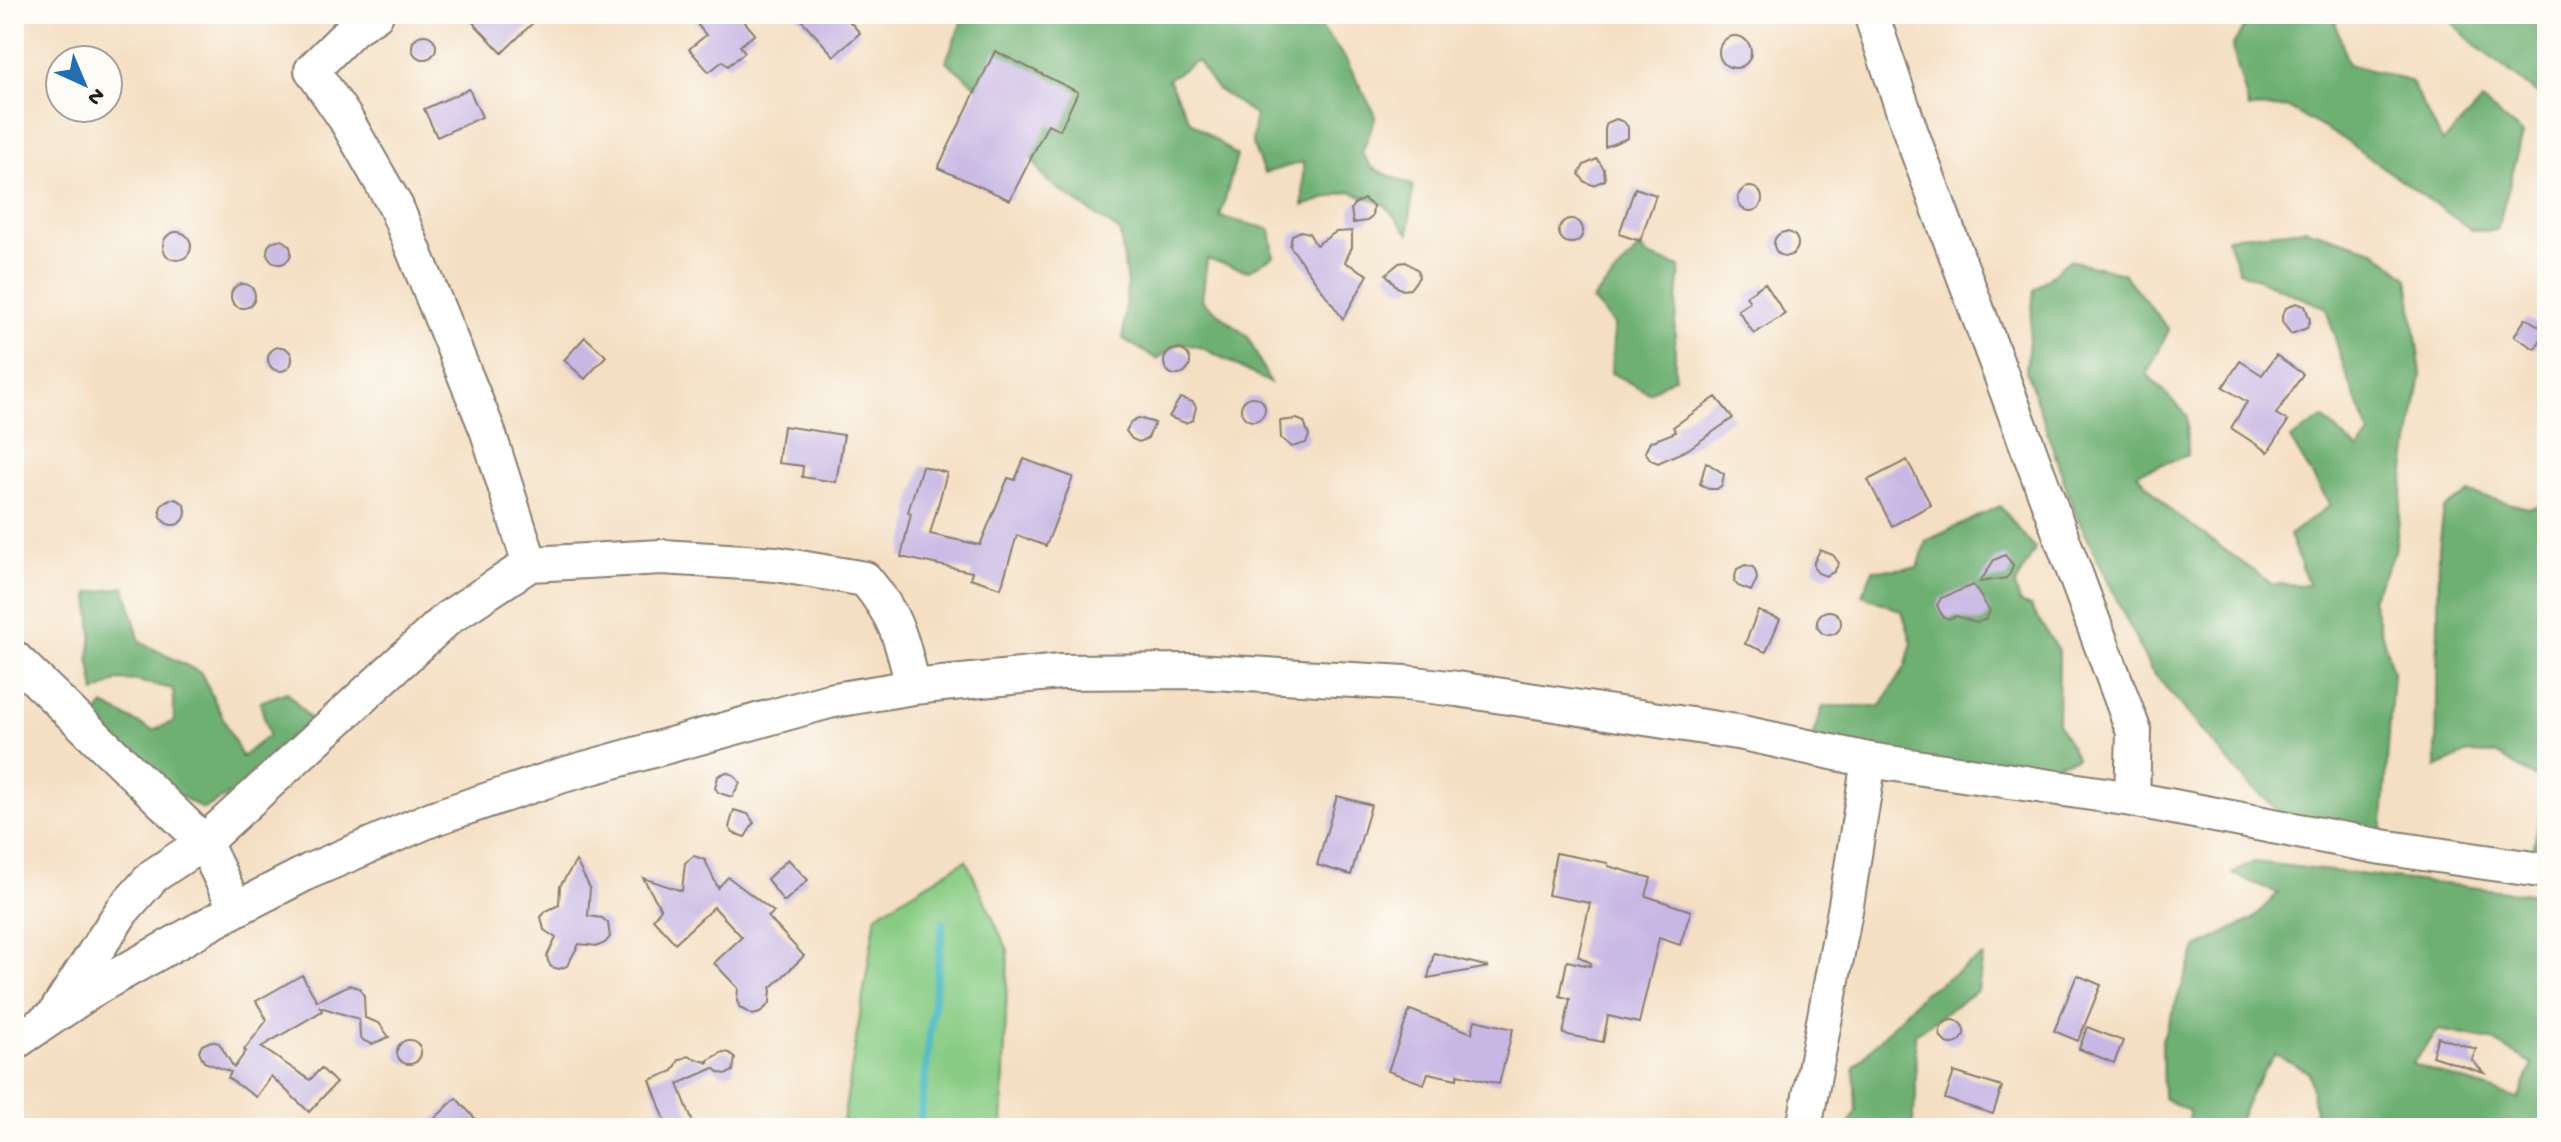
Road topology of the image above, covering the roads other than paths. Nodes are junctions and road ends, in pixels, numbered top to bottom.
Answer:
1 (376, 14) edge
2 (1871, 14) edge
3 (530, 564) junction
4 (14, 658) edge
5 (913, 687) junction
6 (1869, 760) junction
7 (2132, 799) junction
8 (204, 842) junction
9 (2547, 871) edge
10 (236, 909) junction
11 (53, 1017) junction
12 (14, 1043) edge
13 (1804, 1128) edge

1 - 3 street
2 - 7 street
3 - 5 street
3 - 8 street
4 - 8 street
5 - 6 street
5 - 10 street
6 - 7 street
6 - 13 street
7 - 9 street
8 - 10 street
8 - 11 street
10 - 11 street
11 - 12 street

